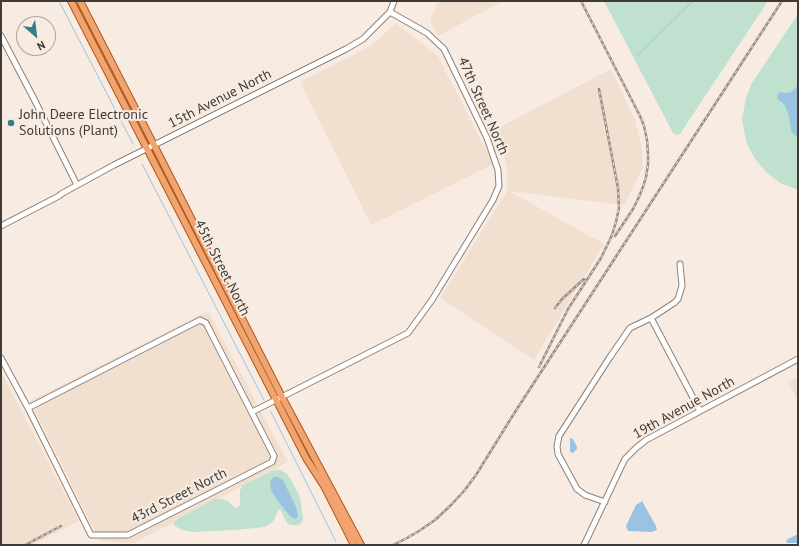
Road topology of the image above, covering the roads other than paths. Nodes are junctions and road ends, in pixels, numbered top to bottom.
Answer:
1 (71, 1) edge
2 (80, 1) edge
3 (394, 1) edge
4 (390, 12) junction
5 (1, 36) edge
6 (154, 145) junction
7 (147, 148) junction
8 (77, 185) junction
9 (1, 226) edge
10 (680, 264) dead end
11 (651, 318) junction
12 (1, 358) edge
13 (798, 359) edge
14 (3, 366) edge
15 (279, 398) junction
16 (28, 408) junction
17 (700, 411) junction
18 (252, 412) junction
19 (604, 502) junction
20 (354, 545) edge
21 (361, 545) edge
22 (584, 545) edge

1 - 7 main road, 45th Street North
2 - 6 main road, 45th Street North
3 - 4 street, 15th Avenue North
4 - 6 street, 15th Avenue North
4 - 15 street, 47th Street North
5 - 8 street
6 - 7 street, 15th Avenue North
6 - 15 main road, 45th Street North
7 - 8 street, 15th Avenue North
7 - 15 main road, 45th Street North
8 - 9 street, 15th Avenue North
10 - 11 street
11 - 17 street
11 - 19 street
12 - 14 street, 43rd Street North
13 - 17 street, 19th Avenue North
14 - 16 street, 43rd Street North
15 - 18 street
15 - 20 main road, 45th Street North
15 - 21 main road, 45th Street North
16 - 18 street
16 - 18 street, 43rd Street North
17 - 19 street, 19th Avenue North
19 - 22 street, 19th Avenue North

